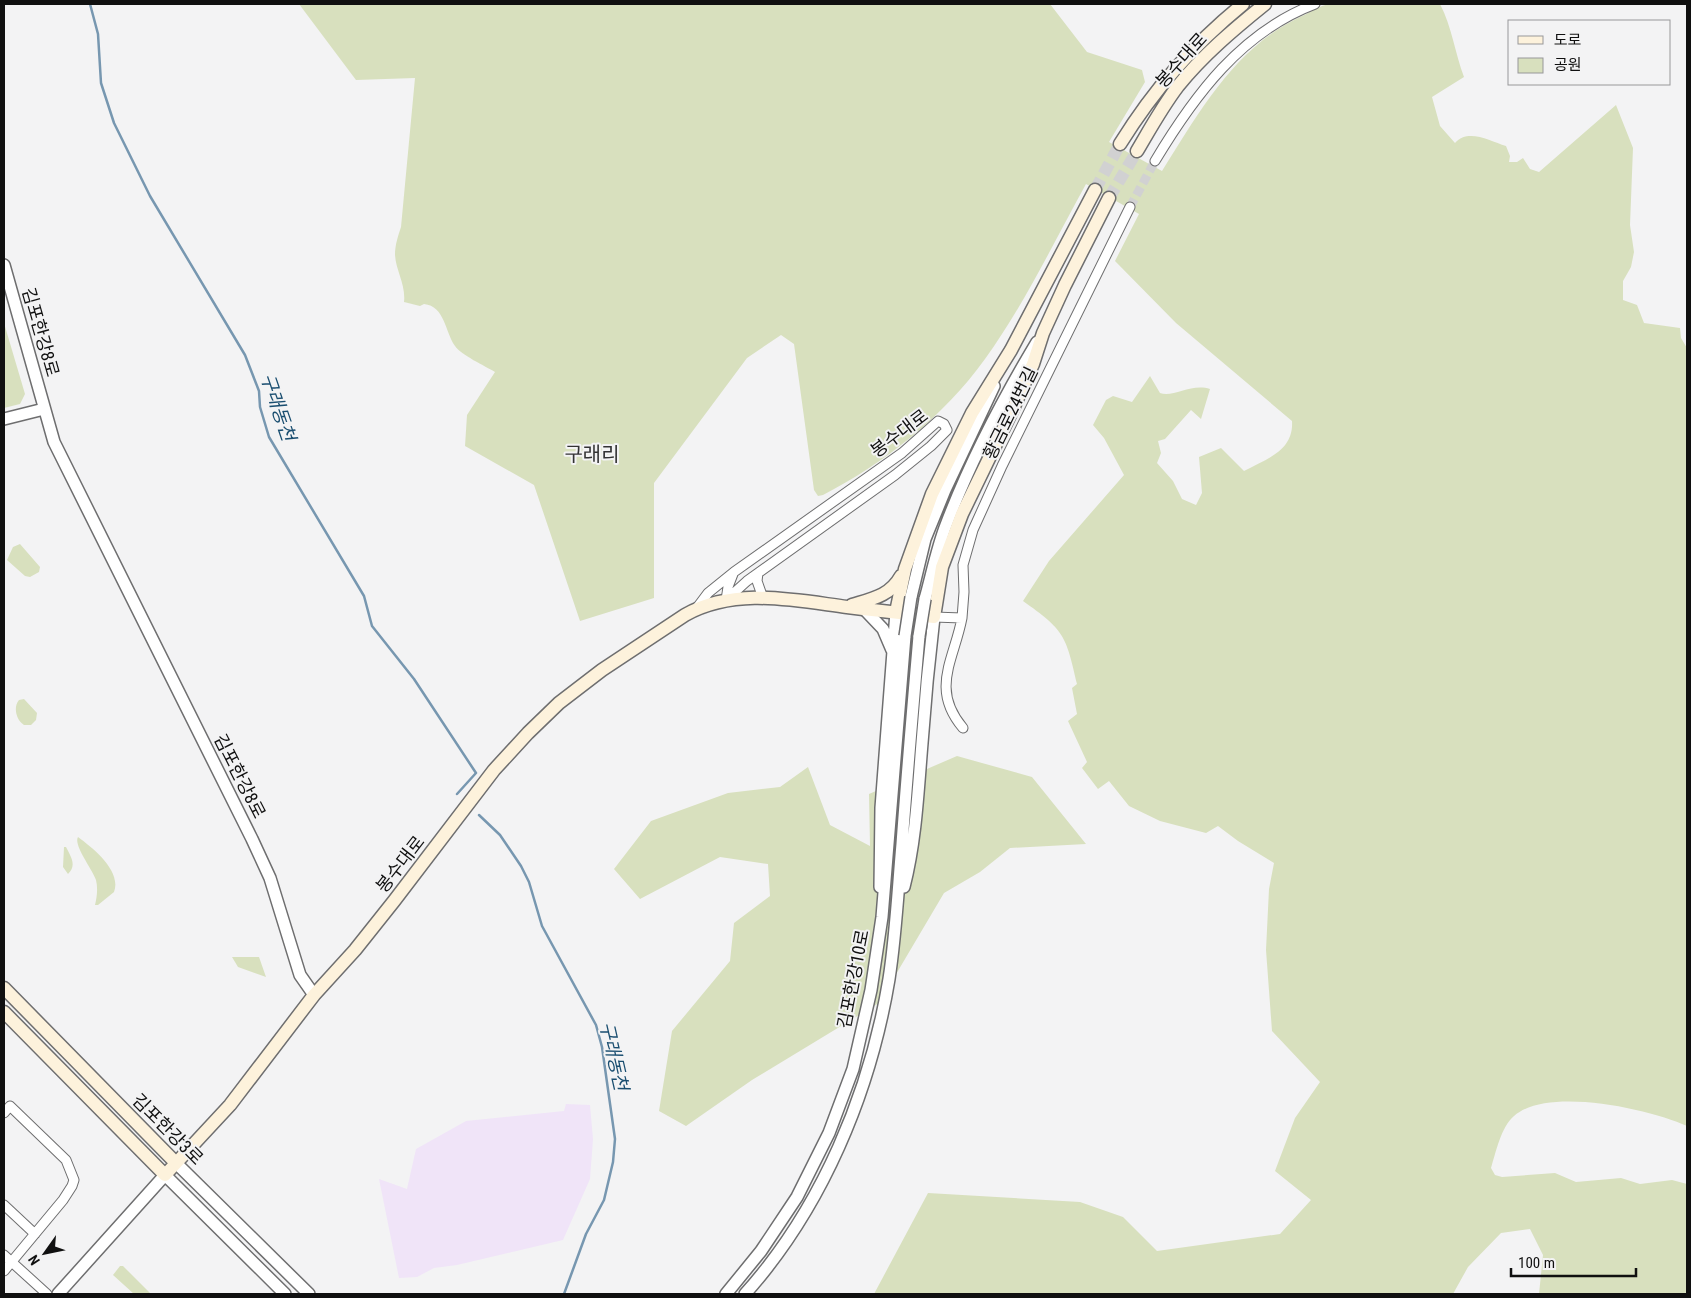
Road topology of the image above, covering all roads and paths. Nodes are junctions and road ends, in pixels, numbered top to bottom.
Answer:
1 (1243, 4) edge
2 (1265, 4) edge
3 (1315, 4) edge
4 (1120, 144) tunnel mouth
5 (1137, 151) tunnel mouth
6 (1155, 161) tunnel mouth
7 (1095, 190) tunnel mouth
8 (1109, 198) tunnel mouth
9 (1130, 207) tunnel mouth
10 (4, 264) edge
11 (1043, 332) junction
12 (1010, 350) junction
13 (44, 409) junction
14 (4, 419) edge
15 (905, 569) junction
16 (734, 572) junction
17 (758, 573) junction
18 (763, 598) junction
19 (726, 600) junction
20 (846, 607) junction
21 (696, 609) junction
22 (864, 609) junction
23 (896, 612) junction
24 (934, 617) junction
25 (962, 618) junction
26 (893, 653) junction
27 (963, 728) dead end
28 (882, 917) junction
29 (896, 921) junction
30 (4, 988) edge
31 (314, 995) junction
32 (4, 1012) edge
33 (4, 1113) edge
34 (175, 1162) junction
35 (165, 1175) junction
36 (4, 1205) edge
37 (35, 1234) junction
38 (4, 1255) edge
39 (12, 1262) junction
40 (4, 1271) edge
41 (47, 1294) edge
42 (58, 1294) edge
43 (285, 1294) edge
44 (309, 1294) edge
45 (726, 1294) edge
46 (744, 1294) edge

1 - 4 main road, 봉수대로
2 - 5 main road, 봉수대로
3 - 6 street
7 - 12 main road
8 - 11 main road
9 - 25 street, 황금로24번길
10 - 13 street, 김포한강8로
11 - 24 main road
11 - 29 street, 김포한강10로, bridge
12 - 15 main road
12 - 28 street, 김포한강10로, bridge
13 - 14 street
13 - 31 street, 김포한강8로
15 - 20 main road
15 - 23 main road
16 - 17 street, 봉수대로
16 - 19 street
16 - 21 street, 봉수대로
17 - 18 street
17 - 19 street, 봉수대로
18 - 19 main road, 봉수대로
18 - 20 main road, 봉수대로
19 - 21 main road, 봉수대로
20 - 22 main road, 봉수대로
21 - 31 main road, 봉수대로
22 - 23 main road, 봉수대로
22 - 26 street
23 - 24 main road, 봉수대로
23 - 26 street
24 - 25 street
24 - 29 street
25 - 27 street, 황금로24번길
26 - 28 street
28 - 45 street, 김포한강10로
29 - 46 street, 김포한강10로
30 - 34 main road, 김포한강3로
31 - 34 main road, 봉수대로
32 - 35 main road, 김포한강3로
33 - 37 street
34 - 35 main road, 봉수대로
34 - 44 street, 김포한강3로
35 - 42 street
35 - 43 street, 김포한강3로
36 - 37 street
37 - 39 street
38 - 39 street
39 - 40 street
39 - 41 street

